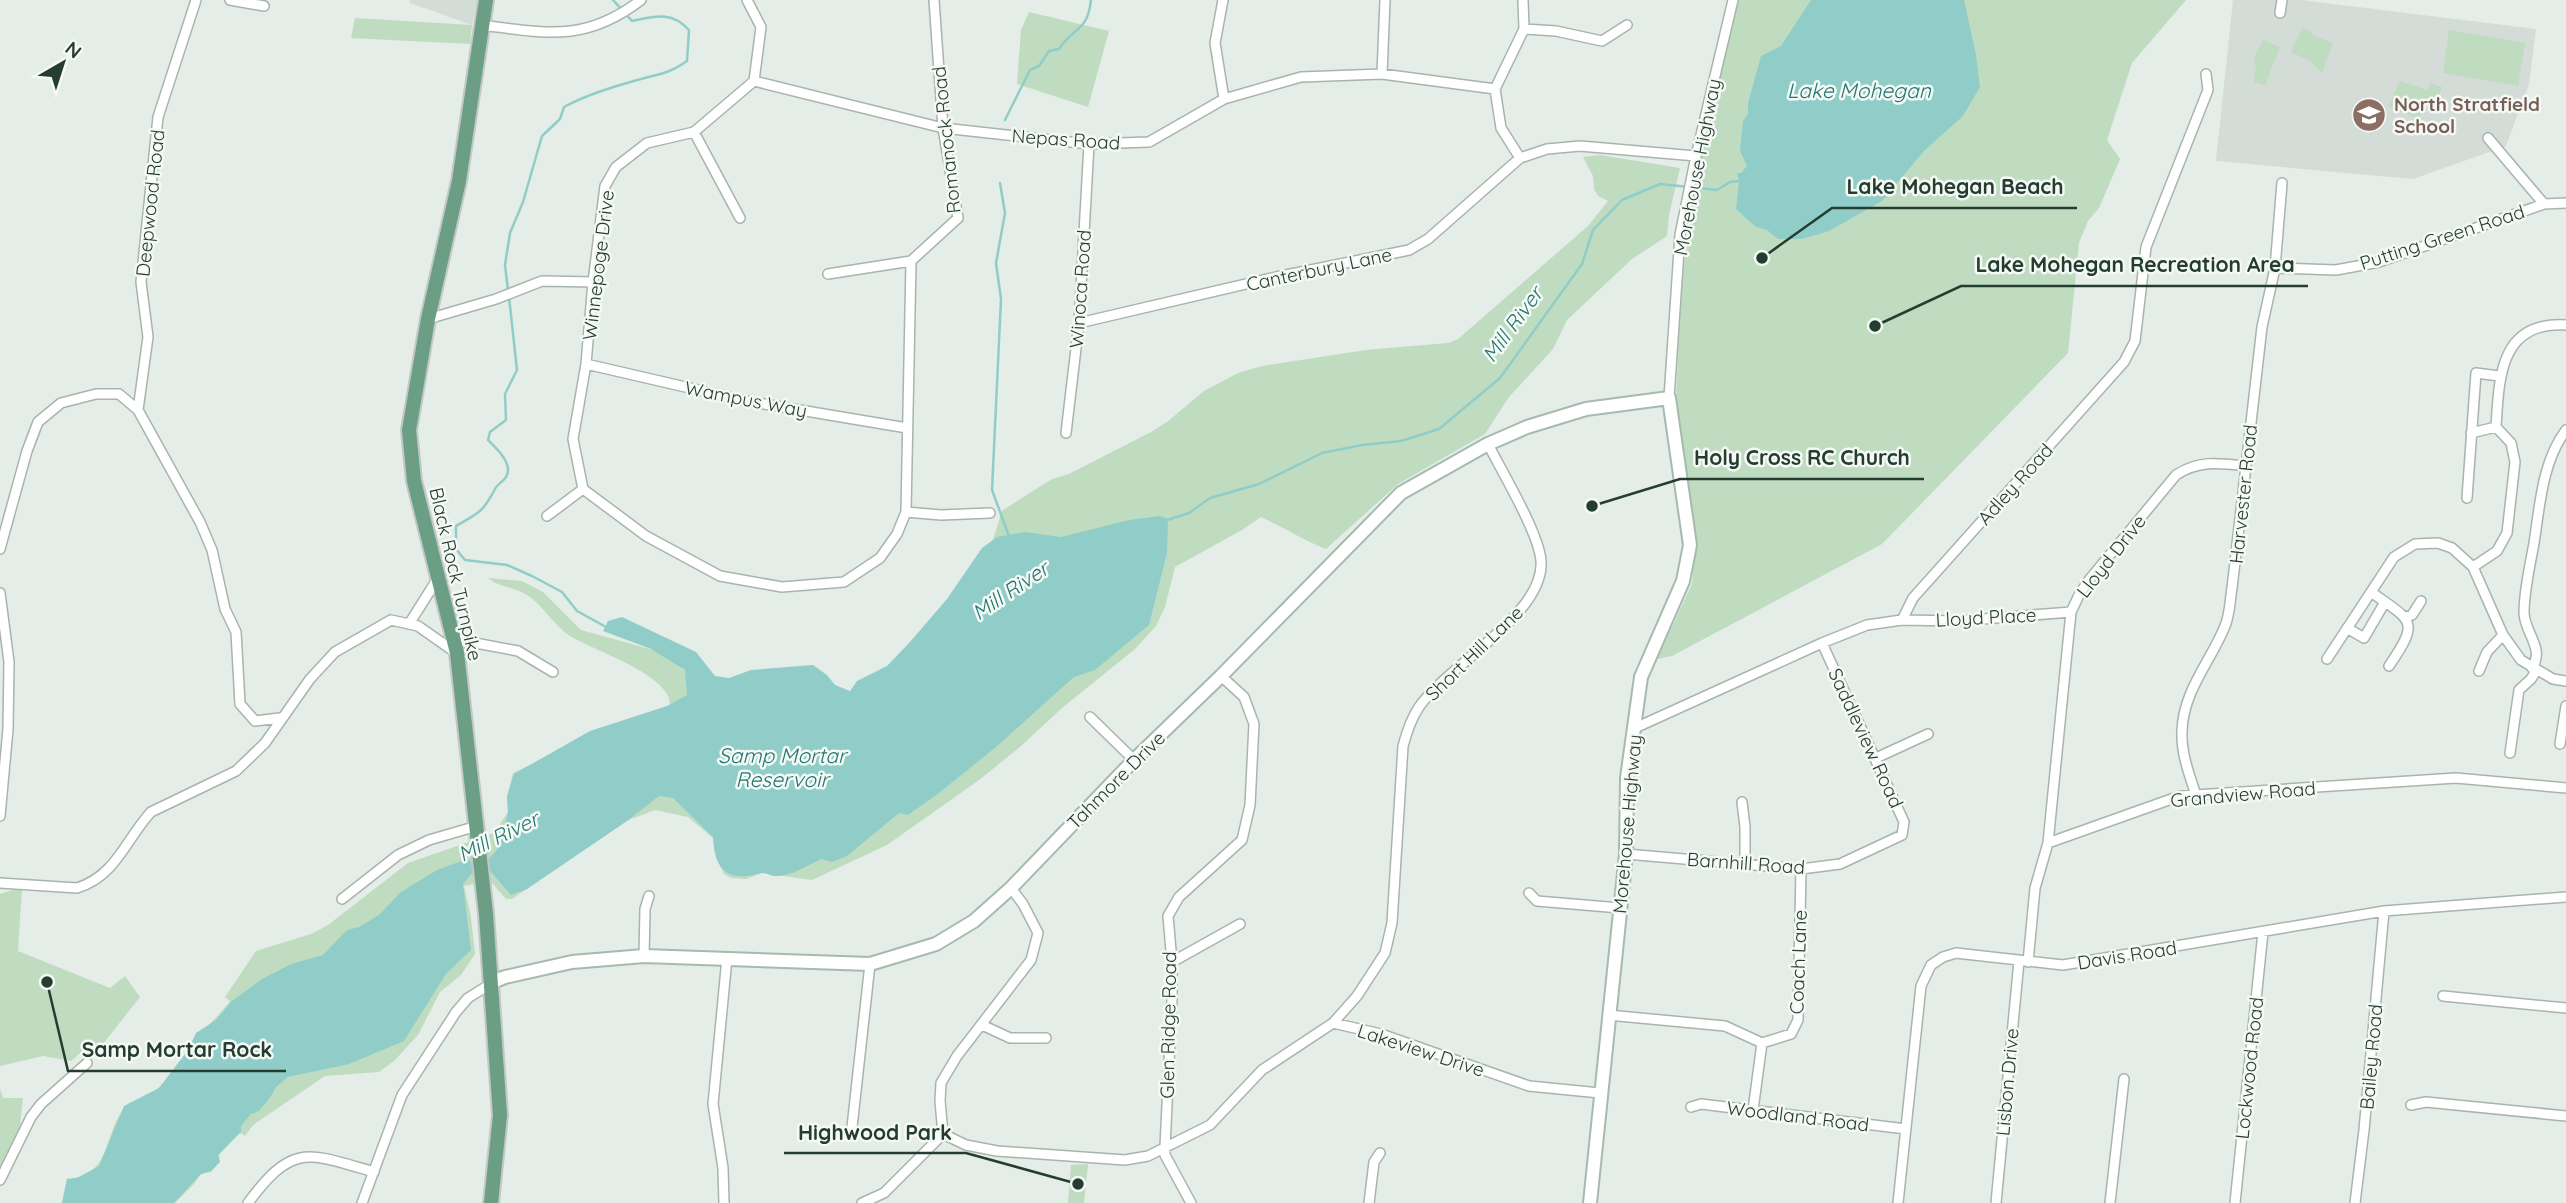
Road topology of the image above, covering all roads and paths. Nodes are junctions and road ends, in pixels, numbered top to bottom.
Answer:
1 (197, 0) edge
2 (230, 0) edge
3 (486, 0) edge
4 (641, 0) edge
5 (747, 0) edge
6 (934, 0) edge
7 (1223, 0) edge
8 (1385, 0) edge
9 (1523, 0) edge
10 (1733, 0) edge
11 (2282, 0) edge
12 (264, 6) dead end
13 (2280, 13) dead end
14 (481, 25) junction
15 (1627, 25) dead end
16 (1524, 29) junction
17 (1382, 74) junction
18 (2206, 74) dead end
19 (754, 81) junction
20 (1495, 89) junction
21 (1224, 99) junction
22 (943, 128) junction
23 (694, 132) junction
24 (2488, 138) dead end
25 (1089, 144) junction
26 (1696, 156) junction
27 (1520, 158) junction
28 (2282, 183) dead end
29 (2566, 203) edge
30 (2544, 204) junction
31 (740, 218) dead end
32 (911, 261) junction
33 (2275, 268) junction
34 (828, 274) dead end
35 (593, 282) junction
36 (428, 319) junction
37 (1079, 323) junction
38 (2566, 325) edge
39 (586, 365) junction
40 (2499, 376) junction
41 (1669, 398) junction
42 (138, 410) junction
43 (2496, 427) junction
44 (907, 428) junction
45 (2566, 430) edge
46 (1066, 433) dead end
47 (2471, 433) junction
48 (1488, 444) junction
49 (2246, 466) junction
50 (583, 489) junction
51 (2467, 498) dead end
52 (906, 512) junction
53 (990, 513) dead end
54 (547, 516) dead end
55 (0, 549) edge
56 (2473, 567) junction
57 (438, 577) junction
58 (2371, 592) junction
59 (0, 593) edge
60 (2421, 601) dead end
61 (2385, 602) junction
62 (2071, 612) junction
63 (2405, 617) junction
64 (1902, 620) junction
65 (409, 624) junction
66 (2347, 628) junction
67 (2503, 635) junction
68 (1822, 643) junction
69 (455, 646) junction
70 (2327, 659) dead end
71 (2389, 666) dead end
72 (2534, 669) junction
73 (2480, 671) dead end
74 (553, 672) dead end
75 (1221, 676) junction
76 (2566, 681) edge
77 (2566, 706) edge
78 (1090, 717) dead end
79 (280, 718) junction
80 (1635, 728) junction
81 (4, 729) edge
82 (1928, 734) dead end
83 (2560, 744) dead end
84 (2510, 753) dead end
85 (1876, 758) junction
86 (1134, 760) junction
87 (2566, 788) edge
88 (2196, 795) junction
89 (1742, 802) dead end
90 (0, 816) edge
91 (477, 826) junction
92 (1902, 835) joint
93 (2048, 843) junction
94 (1626, 854) junction
95 (1745, 864) junction
96 (1801, 869) junction
97 (0, 883) edge
98 (1011, 888) junction
99 (1529, 893) dead end
100 (649, 896) dead end
101 (2566, 897) edge
102 (342, 899) dead end
103 (1620, 908) junction
104 (2384, 911) junction
105 (1240, 923) dead end
106 (2263, 932) junction
107 (644, 956) junction
108 (727, 958) junction
109 (2023, 961) junction
110 (1172, 962) junction
111 (870, 964) junction
112 (493, 982) junction
113 (2443, 996) dead end
114 (2566, 1008) edge
115 (1608, 1015) junction
116 (1333, 1023) junction
117 (982, 1025) junction
118 (1046, 1038) dead end
119 (1762, 1043) junction
120 (88, 1063) dead end
121 (2124, 1079) dead end
122 (1600, 1093) junction
123 (2411, 1105) dead end
124 (1691, 1107) dead end
125 (1753, 1110) junction
126 (2566, 1116) edge
127 (852, 1127) dead end
128 (1906, 1129) junction
129 (943, 1134) junction
130 (1165, 1147) junction
131 (1380, 1153) dead end
132 (374, 1172) junction
133 (0, 1180) edge
134 (248, 1203) edge
135 (362, 1203) edge
136 (491, 1203) edge
137 (724, 1203) edge
138 (862, 1203) edge
139 (1191, 1203) edge
140 (1369, 1203) edge
141 (1590, 1203) edge
142 (1898, 1203) edge
143 (1996, 1203) edge
144 (2110, 1203) edge
145 (2235, 1203) edge
146 (2355, 1203) edge

1 - 42 street, Deepwood Road
2 - 12 street
3 - 14 main road, Black Rock Turnpike
4 - 14 street
5 - 19 street
6 - 22 street, Romanock Road
7 - 21 street
8 - 17 street
9 - 16 street
10 - 26 street, Morehouse Highway
11 - 13 street
14 - 36 main road, Black Rock Turnpike
15 - 16 street
16 - 20 street
17 - 20 street, Nepas Road
17 - 21 street, Nepas Road
18 - 64 street, Adley Road
19 - 22 street, Nepas Road
19 - 23 street, Winnepoge Drive
20 - 27 street
21 - 25 street, Nepas Road
22 - 25 street, Nepas Road
22 - 32 street, Romanock Road
23 - 31 street
23 - 35 street, Winnepoge Drive
24 - 30 street
25 - 37 street, Winoca Road
26 - 27 street, Canterbury Lane
26 - 41 street, Morehouse Highway
27 - 37 street, Canterbury Lane
28 - 33 street, Harvester Road
29 - 30 street, Putting Green Road
30 - 33 street, Putting Green Road
32 - 34 street
32 - 44 street
33 - 49 street, Harvester Road
35 - 36 street
35 - 39 street, Winnepoge Drive
36 - 57 main road, Black Rock Turnpike
37 - 46 street, Winoca Road
38 - 40 street
39 - 44 street, Wampus Way
39 - 50 street, Winnepoge Drive
40 - 43 street
40 - 47 street
41 - 48 street, Tahmore Drive
41 - 80 street, Morehouse Highway
42 - 55 street
42 - 79 street
43 - 47 street
43 - 56 street
44 - 52 street
45 - 72 street
47 - 51 street
48 - 75 street, Tahmore Drive
48 - 116 street, Short Hill Lane
49 - 62 street, Lloyd Drive
49 - 88 street, Harvester Road
50 - 52 street
50 - 54 street
52 - 53 street
56 - 58 street
56 - 67 street
57 - 65 street
57 - 69 main road, Black Rock Turnpike
58 - 61 street
58 - 66 street
59 - 81 street
60 - 63 street
61 - 63 street
61 - 66 street
62 - 64 street, Lloyd Place
62 - 93 street, Lloyd Drive
63 - 71 street
64 - 68 street
65 - 69 street
65 - 79 street
66 - 70 street
67 - 72 street
67 - 73 street
68 - 80 street
68 - 85 street, Saddleview Road
69 - 74 street
69 - 91 main road, Black Rock Turnpike
72 - 76 street
72 - 84 street
75 - 86 street, Tahmore Drive
75 - 110 street, Glen Ridge Road
77 - 83 street
78 - 86 street
79 - 97 street
80 - 94 street, Morehouse Highway
81 - 90 street
82 - 85 street
85 - 92 street, Saddleview Road
86 - 98 street, Tahmore Drive
87 - 88 street, Grandview Road
88 - 93 street, Grandview Road
89 - 95 street
91 - 102 street
91 - 112 main road, Black Rock Turnpike
92 - 96 street, Barnhill Road
93 - 109 street
94 - 95 street, Barnhill Road
94 - 103 street, Morehouse Highway
95 - 96 street, Barnhill Road
96 - 119 street, Coach Lane
98 - 111 street, Tahmore Drive
98 - 117 street
99 - 103 street
100 - 107 street
101 - 104 street, Davis Road
103 - 115 street, Morehouse Highway
104 - 106 street, Davis Road
104 - 146 street, Bailey Road
105 - 110 street
106 - 109 street, Davis Road
106 - 145 street, Lockwood Road
107 - 108 street, Tahmore Drive
107 - 112 street, Tahmore Drive
108 - 111 street, Tahmore Drive
108 - 137 street
109 - 128 street, Davis Road
109 - 143 street, Lisbon Drive
110 - 130 street, Glen Ridge Road
111 - 127 street
112 - 132 street
112 - 136 main road, Black Rock Turnpike
113 - 114 street
115 - 119 street
115 - 122 street, Morehouse Highway
116 - 122 street, Lakeview Drive
116 - 130 street, Lakeview Drive
117 - 118 street
117 - 129 street
119 - 125 street
120 - 133 street
121 - 144 street
122 - 141 street, Morehouse Highway
123 - 126 street
124 - 125 street, Woodland Road
125 - 128 street, Woodland Road
128 - 142 street, Davis Road
129 - 130 street, Lakeview Drive
129 - 138 street
130 - 139 street, Glen Ridge Road
131 - 140 street
132 - 134 street
132 - 135 street

